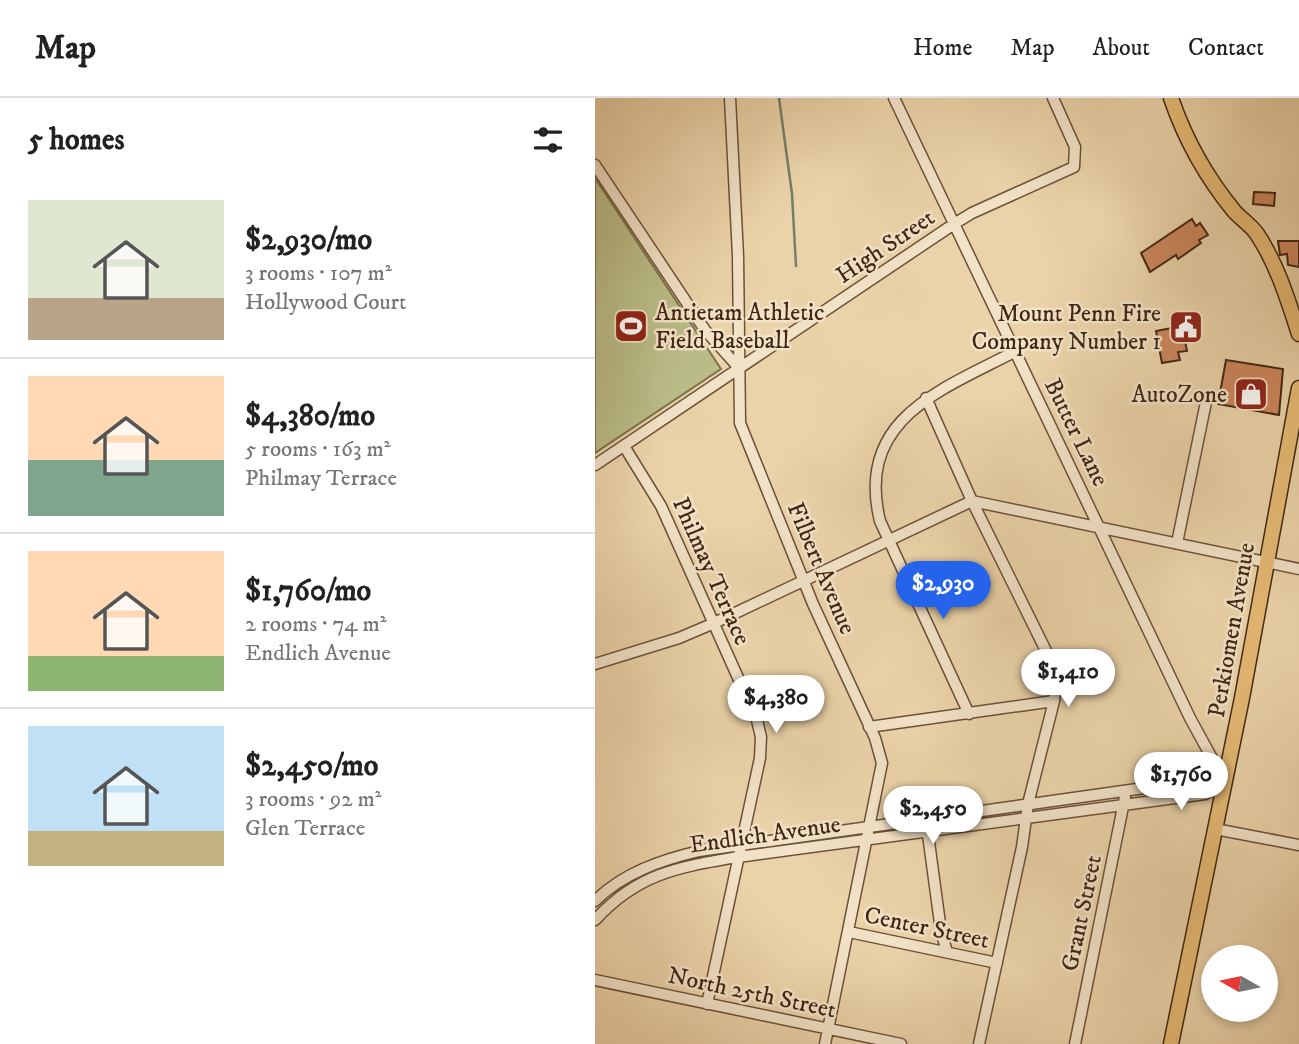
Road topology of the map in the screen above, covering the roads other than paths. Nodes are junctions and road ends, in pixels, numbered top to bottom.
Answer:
1 (730, 98) edge
2 (894, 98) edge
3 (1053, 98) edge
4 (1171, 98) edge
5 (595, 165) edge
6 (954, 224) junction
7 (1299, 334) edge
8 (1014, 352) junction
9 (740, 368) junction
10 (1299, 388) edge
11 (926, 398) junction
12 (1206, 402) dead end
13 (624, 446) junction
14 (595, 465) edge
15 (972, 501) junction
16 (1099, 526) junction
17 (888, 540) junction
18 (1177, 543) junction
19 (1266, 562) junction
20 (1299, 569) edge
21 (803, 581) junction
22 (712, 624) junction
23 (595, 664) edge
24 (1054, 701) junction
25 (969, 714) junction
26 (869, 727) junction
27 (1226, 783) junction
28 (1126, 791) junction
29 (1124, 803) junction
30 (1028, 804) junction
31 (1027, 817) junction
32 (926, 818) junction
33 (870, 825) junction
34 (1215, 829) junction
35 (927, 831) junction
36 (867, 840) junction
37 (741, 845) junction
38 (1299, 845) edge
39 (739, 857) junction
40 (595, 901) edge
41 (595, 920) edge
42 (849, 932) junction
43 (947, 952) junction
44 (997, 963) junction
45 (595, 980) edge
46 (707, 1004) junction
47 (828, 1029) junction
48 (825, 1044) edge
49 (901, 1044) edge
50 (979, 1044) edge
51 (1075, 1044) edge
52 (1171, 1044) edge

1 - 9 street, Filbert Avenue
2 - 6 street, Butter Lane
3 - 6 street, High Street
4 - 7 main road
5 - 9 street
6 - 8 street, Butter Lane
6 - 9 street, High Street
8 - 11 street
8 - 16 street, Butter Lane
9 - 13 street, High Street
9 - 21 street, Filbert Avenue
10 - 19 main road, Perkiomen Avenue
11 - 15 street
11 - 17 street
12 - 18 street
13 - 14 street, High Street
13 - 22 street, Philmay Terrace
15 - 16 street
15 - 17 street
15 - 24 street
16 - 18 street
16 - 27 street, Butter Lane
17 - 21 street
17 - 25 street
18 - 19 street
19 - 20 street
19 - 27 main road, Perkiomen Avenue
21 - 22 street
21 - 26 street, Filbert Avenue
22 - 23 street
22 - 37 street, Philmay Terrace
24 - 25 street
24 - 30 street
25 - 26 street
26 - 33 street, Filbert Avenue
27 - 28 street, Endlich Avenue
27 - 29 street, Endlich Avenue
27 - 34 main road, Perkiomen Avenue
28 - 29 street, Grant Street
28 - 30 street, Endlich Avenue
29 - 31 street, Endlich Avenue
29 - 51 street, Grant Street
30 - 31 street
30 - 32 street, Endlich Avenue
31 - 35 street, Endlich Avenue
31 - 44 street
32 - 33 street, Endlich Avenue
32 - 35 street
33 - 36 street, Filbert Avenue
33 - 37 street, Endlich Avenue
34 - 38 street
34 - 52 main road, Perkiomen Avenue
35 - 36 street, Endlich Avenue
35 - 43 street
36 - 39 street, Endlich Avenue
36 - 42 street, Filbert Avenue
37 - 39 street, Philmay Terrace
37 - 40 street, Endlich Avenue
39 - 41 street, Endlich Avenue
39 - 46 street, Philmay Terrace
42 - 43 street, Center Street
42 - 47 street, Filbert Avenue
43 - 44 street, Center Street
44 - 50 street
45 - 46 street, North 25th Street
46 - 47 street, North 25th Street
47 - 48 street, Filbert Avenue
47 - 49 street, North 25th Street

